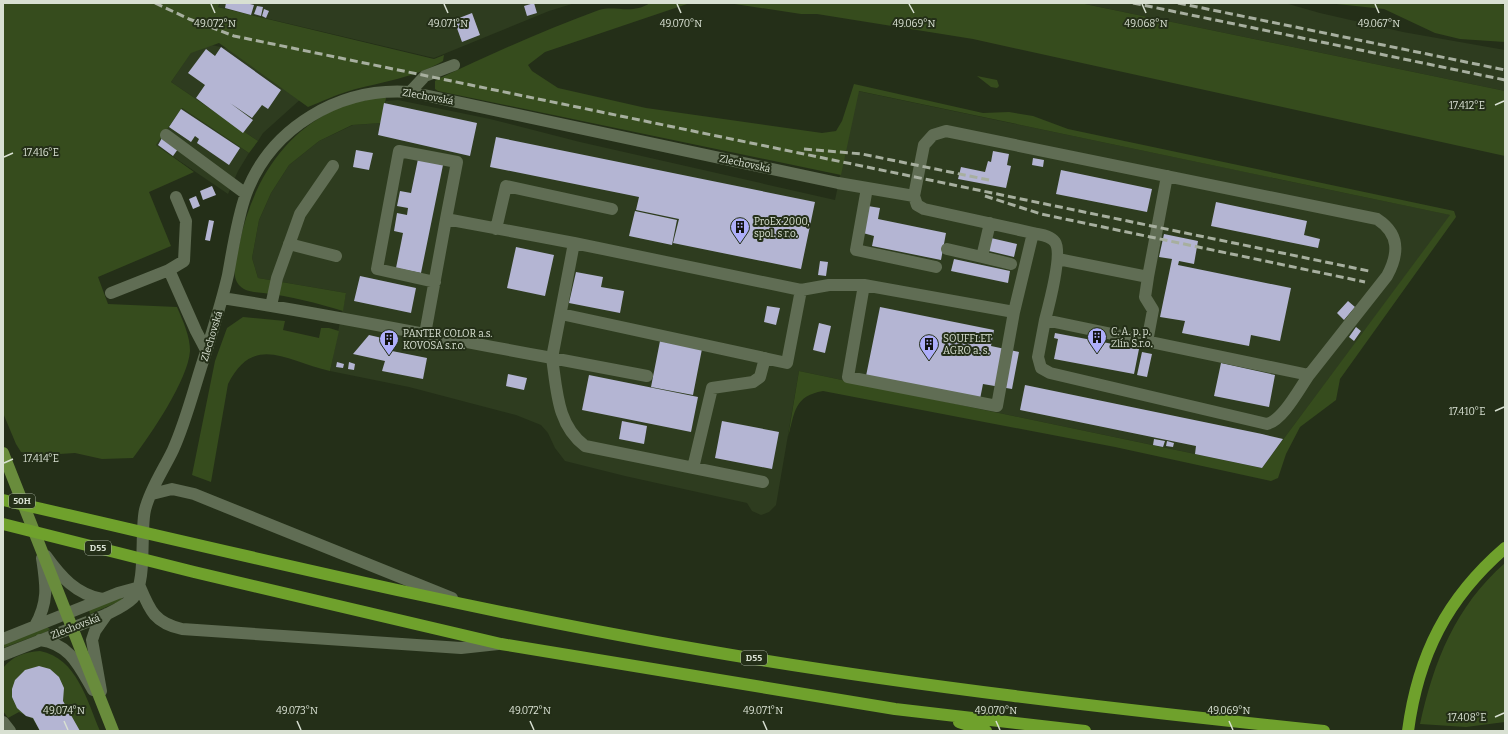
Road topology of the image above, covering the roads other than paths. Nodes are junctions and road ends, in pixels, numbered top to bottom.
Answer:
1 (454, 65) dead end
2 (410, 92) junction
3 (166, 135) dead end
4 (333, 166) dead end
5 (1167, 176) junction
6 (867, 188) junction
7 (246, 194) junction
8 (176, 196) dead end
9 (914, 196) junction
10 (612, 209) dead end
11 (446, 219) junction
12 (990, 223) junction
13 (496, 229) junction
14 (1032, 233) junction
15 (574, 243) junction
16 (289, 244) junction
17 (947, 249) dead end
18 (336, 256) dead end
19 (982, 257) junction
20 (1058, 259) junction
21 (1011, 264) dead end
22 (936, 267) dead end
23 (169, 270) junction
24 (1148, 277) junction
25 (435, 282) junction
26 (864, 285) junction
27 (801, 290) junction
28 (112, 293) dead end
29 (222, 298) junction
30 (271, 306) junction
31 (1014, 312) junction
32 (561, 314) junction
33 (1045, 320) junction
34 (425, 334) junction
35 (1147, 342) junction
36 (206, 350) junction
37 (552, 358) junction
38 (765, 358) junction
39 (648, 376) dead end
40 (1309, 376) junction
41 (3, 453) edge
42 (693, 468) junction
43 (763, 482) dead end
44 (152, 494) junction
45 (3, 500) edge
46 (3, 524) edge
47 (1505, 548) edge
48 (41, 549) junction
49 (140, 587) junction
50 (102, 599) junction
51 (66, 613) junction
52 (503, 613) junction
53 (108, 614) junction
54 (35, 626) junction
55 (72, 628) junction
56 (3, 639) edge
57 (40, 640) junction
58 (501, 644) junction
59 (3, 655) edge
60 (935, 715) junction
61 (3, 722) edge
62 (111, 726) edge
63 (10, 731) edge
64 (986, 731) edge
65 (1085, 731) edge
66 (1324, 731) edge
67 (1408, 731) edge

1 - 2 street
2 - 6 street, Zlechovská
2 - 7 street, Zlechovská
3 - 7 street
4 - 16 street
5 - 9 street
5 - 24 street
5 - 40 street
6 - 9 street, Zlechovská
6 - 22 street
7 - 29 street, Zlechovská
8 - 23 street
9 - 12 street
10 - 13 street
11 - 13 street
11 - 25 street
11 - 25 street
12 - 14 street
12 - 19 street
13 - 15 street
14 - 20 street
14 - 31 street
15 - 27 street
15 - 32 street
16 - 18 street
16 - 30 street
17 - 19 street
19 - 21 street
20 - 24 street
20 - 33 street
23 - 28 street
23 - 36 street
24 - 35 street
25 - 34 street
26 - 27 street
26 - 31 street
26 - 31 street
27 - 38 street
29 - 30 street
29 - 36 street, Zlechovská
30 - 34 street
32 - 37 street
32 - 38 street
33 - 35 street
33 - 40 street
34 - 37 street
35 - 40 street
36 - 44 street, Zlechovská
37 - 39 street
37 - 42 street
38 - 42 street
41 - 48 main road, 50H
42 - 43 street
44 - 49 street, Zlechovská
44 - 52 street
45 - 52 highway, D55
46 - 58 highway, D55
47 - 67 highway
48 - 50 street
48 - 51 main road, 50H
48 - 54 street
49 - 50 street, Zlechovská
49 - 53 street, Zlechovská
49 - 58 street
50 - 51 street, Zlechovská
51 - 54 street, Zlechovská
51 - 55 main road, 50H
52 - 66 highway, D55
53 - 55 street, Zlechovská
53 - 62 street
54 - 56 street, Zlechovská
55 - 57 street, Zlechovská
55 - 62 main road, 50H
57 - 59 street, Zlechovská
57 - 62 street
58 - 60 highway, D55
60 - 64 highway
60 - 65 highway, D55
61 - 63 street

